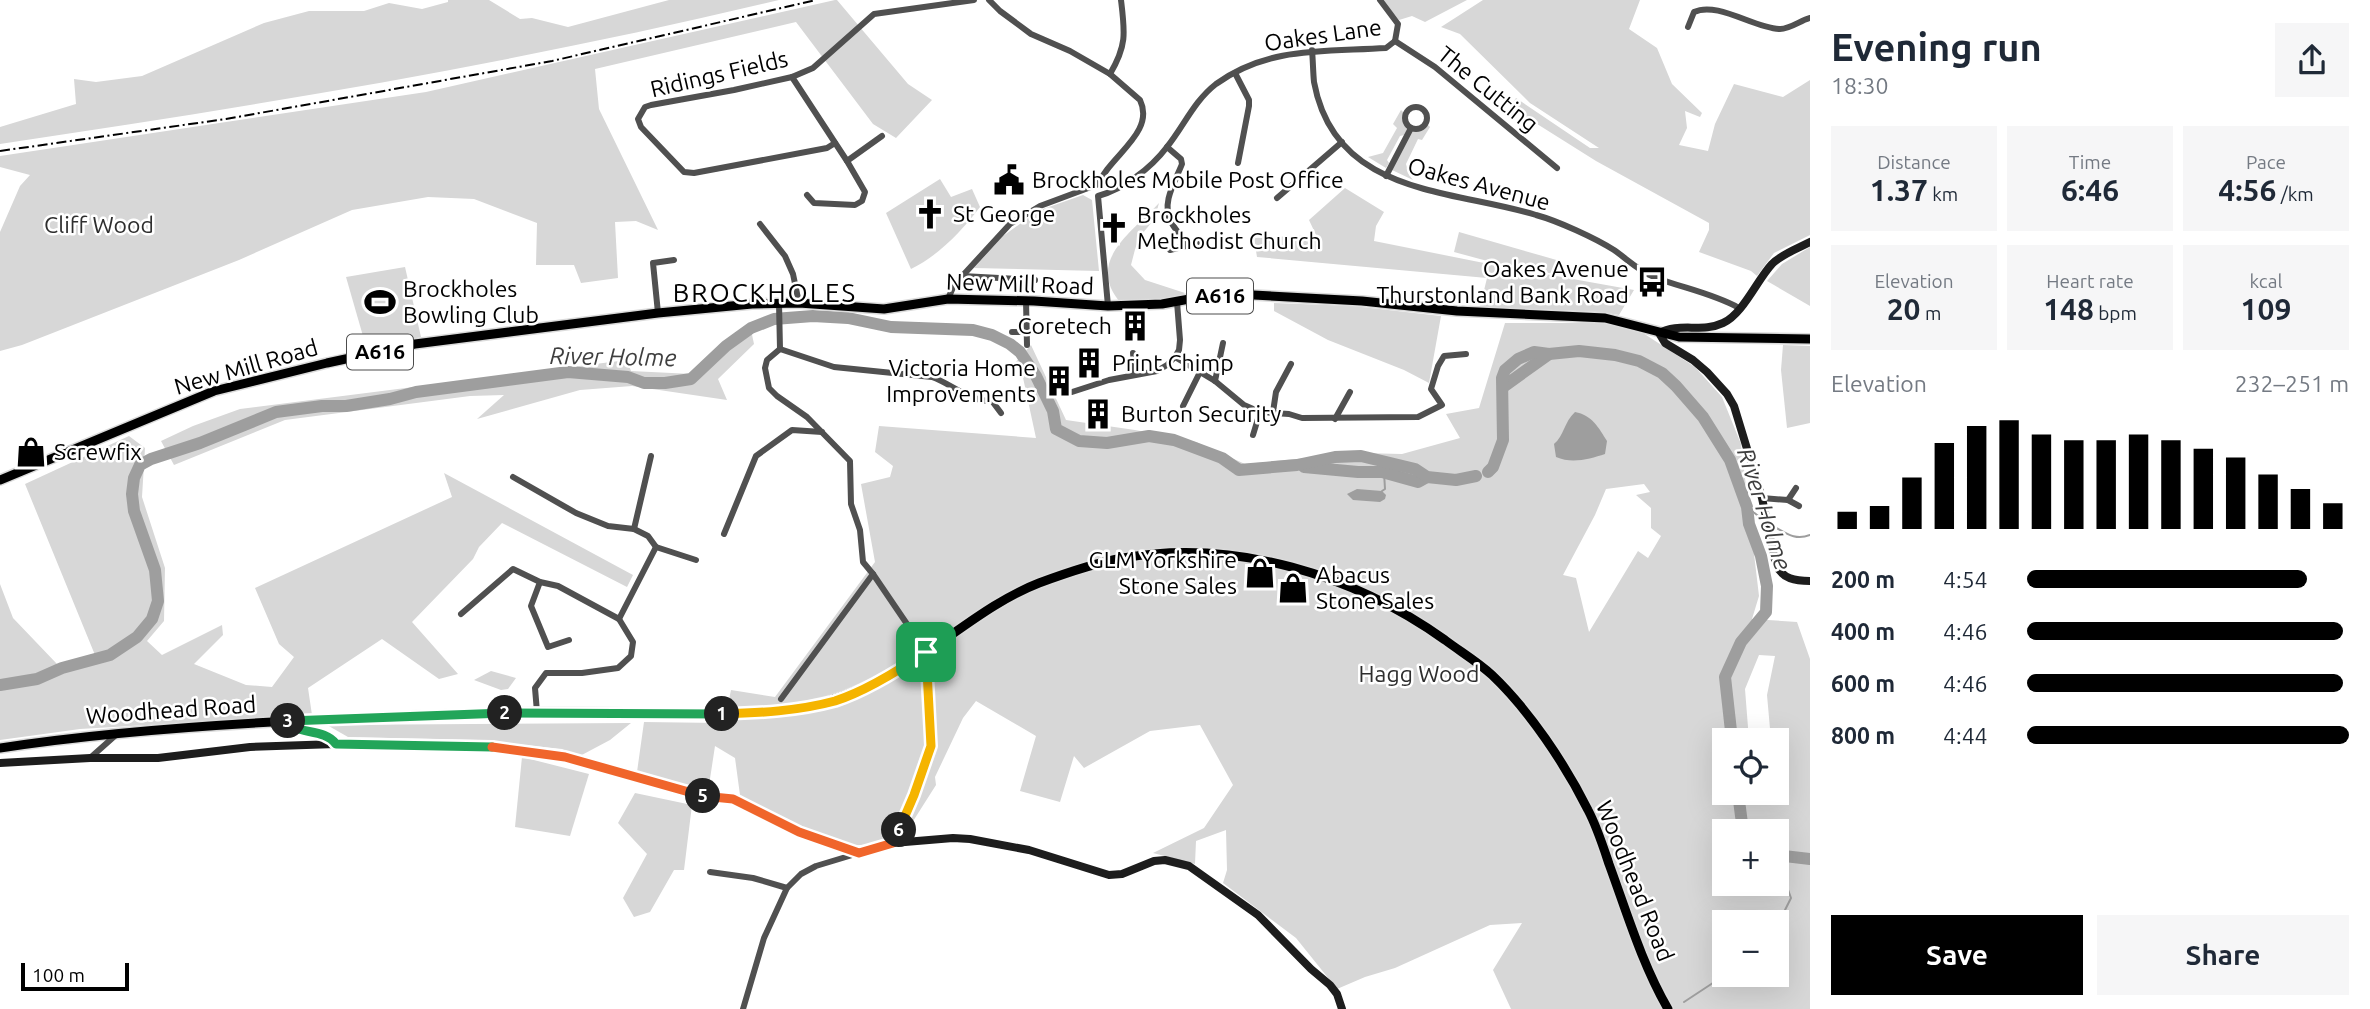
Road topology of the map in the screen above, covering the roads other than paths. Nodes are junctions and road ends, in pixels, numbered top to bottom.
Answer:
1 (974, 0) edge
2 (989, 0) edge
3 (1121, 0) edge
4 (1380, 0) edge
5 (1810, 18) edge
6 (1688, 27) dead end
7 (1395, 41) junction
8 (1312, 50) junction
9 (1235, 73) junction
10 (1110, 74) junction
11 (792, 77) junction
12 (1411, 128) dead end
13 (882, 136) dead end
14 (1342, 142) junction
15 (835, 143) junction
16 (1167, 147) junction
17 (847, 161) junction
18 (1238, 163) dead end
19 (1557, 168) dead end
20 (1386, 176) junction
21 (1099, 184) junction
22 (807, 195) dead end
23 (1098, 196) junction
24 (1277, 198) dead end
25 (760, 224) dead end
26 (1202, 242) dead end
27 (1810, 242) edge
28 (1188, 245) junction
29 (1170, 250) dead end
30 (674, 260) dead end
31 (962, 276) junction
32 (1035, 280) dead end
33 (948, 299) junction
34 (1026, 301) junction
35 (1177, 302) junction
36 (799, 303) junction
37 (1108, 306) junction
38 (779, 307) junction
39 (1739, 308) junction
40 (658, 313) junction
41 (1012, 332) dead end
42 (1026, 332) junction
43 (1659, 333) junction
44 (1810, 339) edge
45 (1223, 343) dead end
46 (1027, 345) dead end
47 (780, 349) junction
48 (1133, 353) dead end
49 (1466, 354) dead end
50 (1175, 357) junction
51 (1291, 364) dead end
52 (1200, 372) junction
53 (1135, 374) junction
54 (1215, 381) junction
55 (1072, 392) dead end
56 (1350, 393) dead end
57 (1183, 406) dead end
58 (1260, 412) junction
59 (1273, 412) junction
60 (1001, 413) dead end
61 (1335, 419) junction
62 (822, 432) junction
63 (1253, 435) dead end
64 (651, 456) dead end
65 (513, 477) dead end
66 (0, 480) edge
67 (1796, 488) dead end
68 (1762, 498) junction
69 (1788, 500) junction
70 (1798, 506) dead end
71 (634, 529) junction
72 (724, 534) dead end
73 (656, 547) junction
74 (695, 560) dead end
75 (873, 574) junction
76 (1810, 581) edge
77 (540, 582) junction
78 (461, 614) dead end
79 (619, 619) junction
80 (569, 640) dead end
81 (926, 652) junction
82 (781, 699) dead end
83 (537, 712) junction
84 (285, 722) junction
85 (118, 733) junction
86 (336, 744) junction
87 (0, 748) edge
88 (90, 758) junction
89 (0, 763) edge
90 (893, 843) junction
91 (859, 853) junction
92 (710, 872) dead end
93 (787, 888) junction
94 (743, 1009) edge
95 (1342, 1009) edge
96 (1668, 1009) edge

1 - 11 street, Ridings Fields
2 - 10 street
3 - 10 street
4 - 7 street
5 - 6 street
7 - 8 street, Oakes Lane
7 - 19 street, The Cutting
8 - 9 street, Oakes Lane
8 - 14 street, Oakes Avenue
9 - 16 street, Oakes Lane
9 - 18 street
10 - 21 street
11 - 15 street
11 - 15 street, Ridings Fields
12 - 20 street
13 - 17 street
14 - 20 street, Oakes Avenue
14 - 24 street
15 - 17 street
16 - 23 street, Oakes Lane
16 - 28 street
17 - 22 street
20 - 39 street, Oakes Avenue
21 - 23 street
21 - 31 street
23 - 37 street
25 - 36 street
26 - 28 street
27 - 39 street
28 - 29 street
30 - 40 street
31 - 32 street
31 - 33 street
33 - 34 main road, New Mill Road / A616
33 - 36 main road, New Mill Road / A616
34 - 37 main road, New Mill Road / A616
34 - 42 street
35 - 37 main road, New Mill Road / A616
35 - 43 main road, New Mill Road / A616
35 - 50 street
36 - 38 main road, New Mill Road / A616
38 - 40 main road, New Mill Road / A616
38 - 47 street
39 - 43 street
40 - 66 main road, New Mill Road / A616
41 - 42 street
42 - 46 street
43 - 44 main road, New Mill Road / A616
43 - 68 street
45 - 54 street
47 - 60 street
47 - 62 street
48 - 53 street
49 - 61 street
50 - 52 street
50 - 53 street
51 - 59 street
52 - 54 street
52 - 57 street
53 - 55 street
54 - 58 street
56 - 61 street
58 - 59 street
58 - 63 street
59 - 61 street
62 - 72 street
62 - 75 street
64 - 71 street
65 - 71 street
67 - 69 street
68 - 69 street
68 - 76 street
69 - 70 street
71 - 73 street
73 - 74 street
73 - 79 street
75 - 81 street
75 - 82 street
77 - 78 street
77 - 79 street
77 - 80 street
79 - 83 street
81 - 83 main road, Woodhead Road
81 - 90 street
81 - 96 main road, Woodhead Road
83 - 84 main road, Woodhead Road
84 - 85 main road, Woodhead Road
84 - 86 street
85 - 87 main road, Woodhead Road
85 - 88 street
86 - 88 street
86 - 91 street
88 - 89 street
90 - 91 street
90 - 95 street
91 - 93 street
92 - 93 street
93 - 94 street

